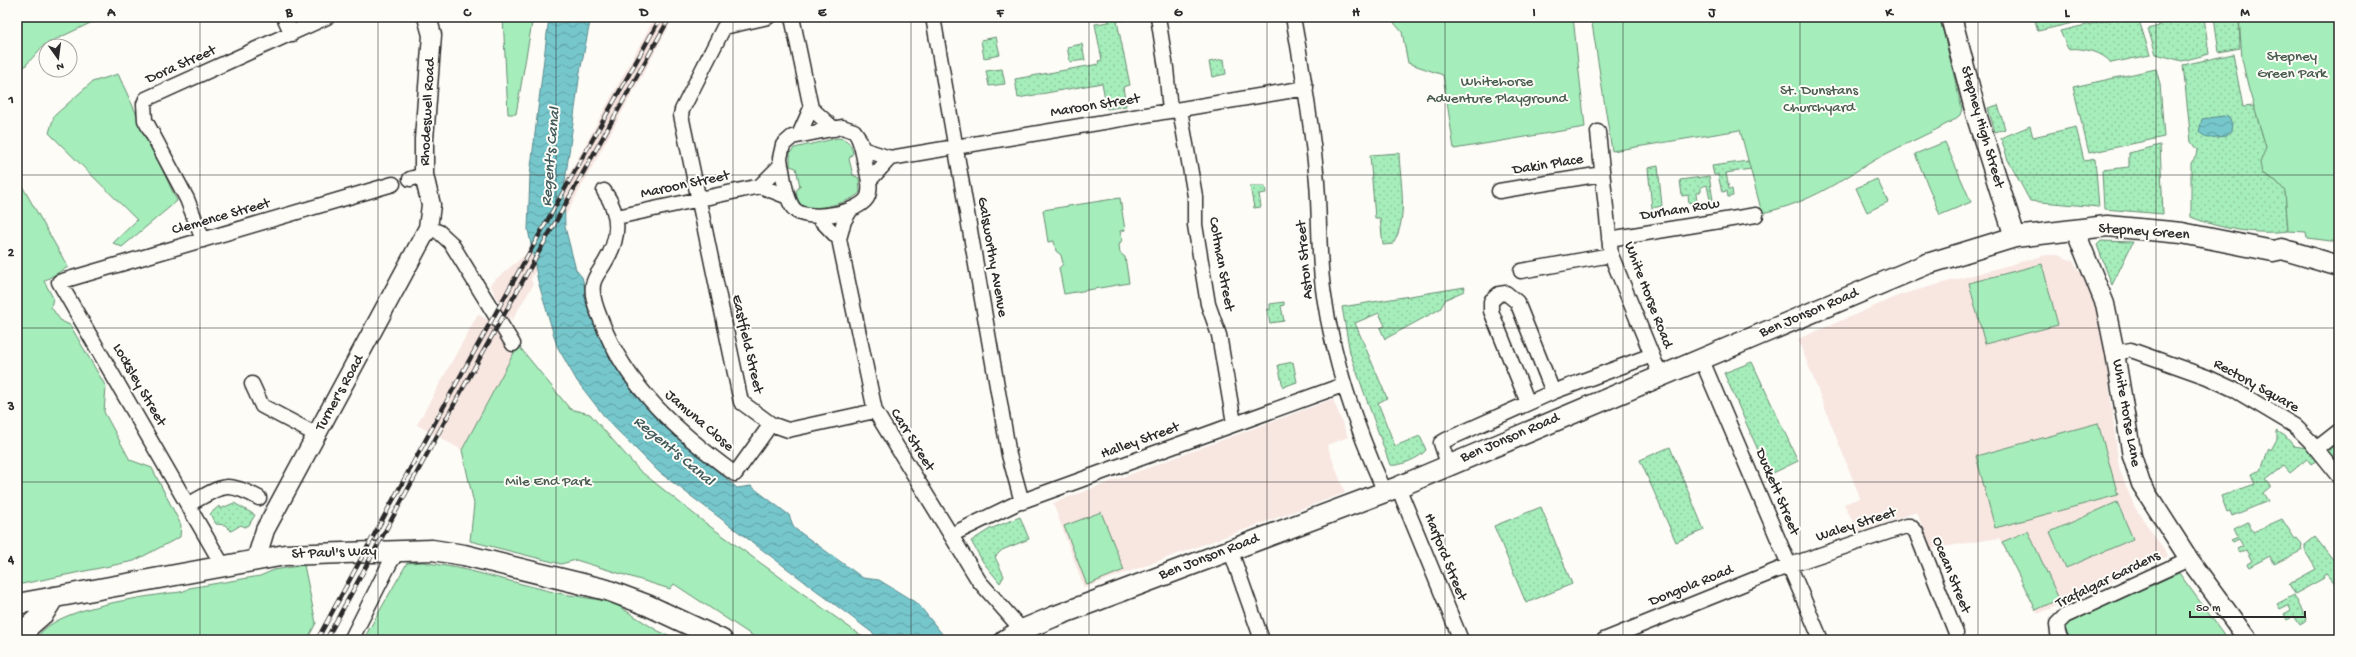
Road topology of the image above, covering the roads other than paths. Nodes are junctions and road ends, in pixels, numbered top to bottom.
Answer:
1 (284, 17) edge
2 (327, 17) edge
3 (427, 17) edge
4 (768, 17) edge
5 (792, 17) edge
6 (933, 17) edge
7 (1158, 17) edge
8 (1293, 17) edge
9 (1951, 17) edge
10 (292, 34) junction
11 (1306, 88) junction
12 (811, 108) junction
13 (1175, 110) junction
14 (834, 129) junction
15 (1598, 132) dead end
16 (799, 136) junction
17 (956, 146) junction
18 (862, 149) junction
19 (890, 158) junction
20 (781, 165) junction
21 (1602, 174) junction
22 (869, 181) junction
23 (392, 184) dead end
24 (760, 186) junction
25 (604, 191) dead end
26 (1499, 191) dead end
27 (788, 197) junction
28 (699, 200) junction
29 (851, 209) junction
30 (1756, 215) dead end
31 (817, 216) junction
32 (617, 217) junction
33 (428, 228) junction
34 (2075, 230) junction
35 (2015, 237) junction
36 (839, 239) junction
37 (1609, 239) junction
38 (203, 240) junction
39 (2273, 251) junction
40 (1611, 255) junction
41 (2339, 266) edge
42 (1521, 271) dead end
43 (2339, 280) edge
44 (59, 282) joint
45 (513, 344) dead end
46 (2115, 352) junction
47 (1652, 355) junction
48 (1701, 358) junction
49 (1660, 375) junction
50 (252, 384) dead end
51 (1343, 385) junction
52 (1553, 392) junction
53 (1528, 403) junction
54 (875, 411) junction
55 (1234, 423) junction
56 (771, 424) junction
57 (2339, 431) edge
58 (317, 435) junction
59 (2316, 449) junction
60 (1448, 464) junction
61 (2339, 477) edge
62 (1392, 489) junction
63 (260, 498) dead end
64 (1022, 502) junction
65 (189, 504) junction
66 (1910, 526) joint
67 (954, 538) junction
68 (1230, 549) junction
69 (399, 550) junction
70 (2189, 559) junction
71 (256, 560) junction
72 (1790, 565) junction
73 (223, 566) junction
74 (54, 597) junction
75 (17, 604) edge
76 (1014, 635) edge
77 (24, 640) edge
78 (351, 640) edge
79 (722, 640) edge
80 (1262, 640) edge
81 (1461, 640) edge
82 (1604, 640) edge
83 (1821, 640) edge
84 (1955, 640) edge
85 (2061, 640) edge
86 (2248, 640) edge

1 - 10 street
2 - 10 street, Dora Street
3 - 33 street, Rhodeswell Road
4 - 28 street, Eastfield Street
5 - 12 street
6 - 17 street, Galsworthy Avenue
7 - 13 street, Coltman Street
8 - 11 street, Aston Street
9 - 35 main road, Stepney High Street
10 - 38 street, Dora Street
11 - 13 street, Maroon Street
11 - 51 street, Aston Street
12 - 14 street
12 - 16 street
13 - 17 street, Maroon Street
13 - 55 street, Coltman Street
14 - 16 street
14 - 18 street
15 - 21 street, White Horse Road
16 - 20 street
17 - 19 street, Maroon Street
17 - 64 street, Galsworthy Avenue
18 - 19 street, Maroon Street
18 - 22 street
19 - 22 street
20 - 24 street
20 - 27 street
21 - 26 street, Dakin Place
21 - 37 street, White Horse Road
22 - 29 street
23 - 38 street, Clemence Street
24 - 27 street
24 - 28 street, Maroon Street
25 - 32 street
27 - 31 street
28 - 32 street, Maroon Street
28 - 56 street, Eastfield Street
29 - 31 street
29 - 36 street, Carr Street
30 - 37 street, Durham Row
31 - 36 street
32 - 56 street, Jamuna Close
33 - 45 street
33 - 58 street, Turner's Road
34 - 35 main road, Stepney Green
34 - 39 main road, Stepney Green
34 - 46 street, White Horse Lane
35 - 48 main road, Ben Jonson Road
36 - 54 street, Carr Street
37 - 40 street, White Horse Road
38 - 44 street, Clemence Street
39 - 41 main road, Stepney Green
39 - 43 main road, Stepney Green
40 - 42 street
40 - 47 street, White Horse Road
44 - 65 street, Locksley Street
46 - 59 street, Rectory Square
46 - 70 street, White Horse Lane
47 - 49 street, White Horse Road
47 - 52 street
48 - 49 main road, Ben Jonson Road
48 - 72 street, Duckett Street
49 - 60 main road, Ben Jonson Road
50 - 58 street
51 - 55 street, Halley Street
51 - 62 street, Aston Street
52 - 53 street
52 - 53 street
53 - 60 street
54 - 56 street, Eastfield Street
54 - 67 street, Carr Street
55 - 64 street, Halley Street
57 - 59 street
58 - 71 street, Turner's Road
59 - 61 street, Rectory Square
60 - 62 main road, Ben Jonson Road
62 - 68 main road, Ben Jonson Road
62 - 81 street, Harford Street
63 - 65 street
64 - 67 street, Halley Street
65 - 73 street, Locksley Street
66 - 72 street, Waley Street
66 - 84 street, Ocean Street
67 - 76 street, Carr Street
68 - 76 main road, Ben Jonson Road
68 - 80 street
69 - 71 main road, St Paul's Way
69 - 78 street
69 - 79 main road, St Paul's Way
70 - 85 street, Trafalgar Gardens
70 - 86 street, White Horse Lane
71 - 73 main road, St Paul's Way
72 - 82 street, Dongola Road
72 - 83 street, Duckett Street
73 - 74 main road, St Paul's Way
74 - 75 main road, St Paul's Way
74 - 77 main road

